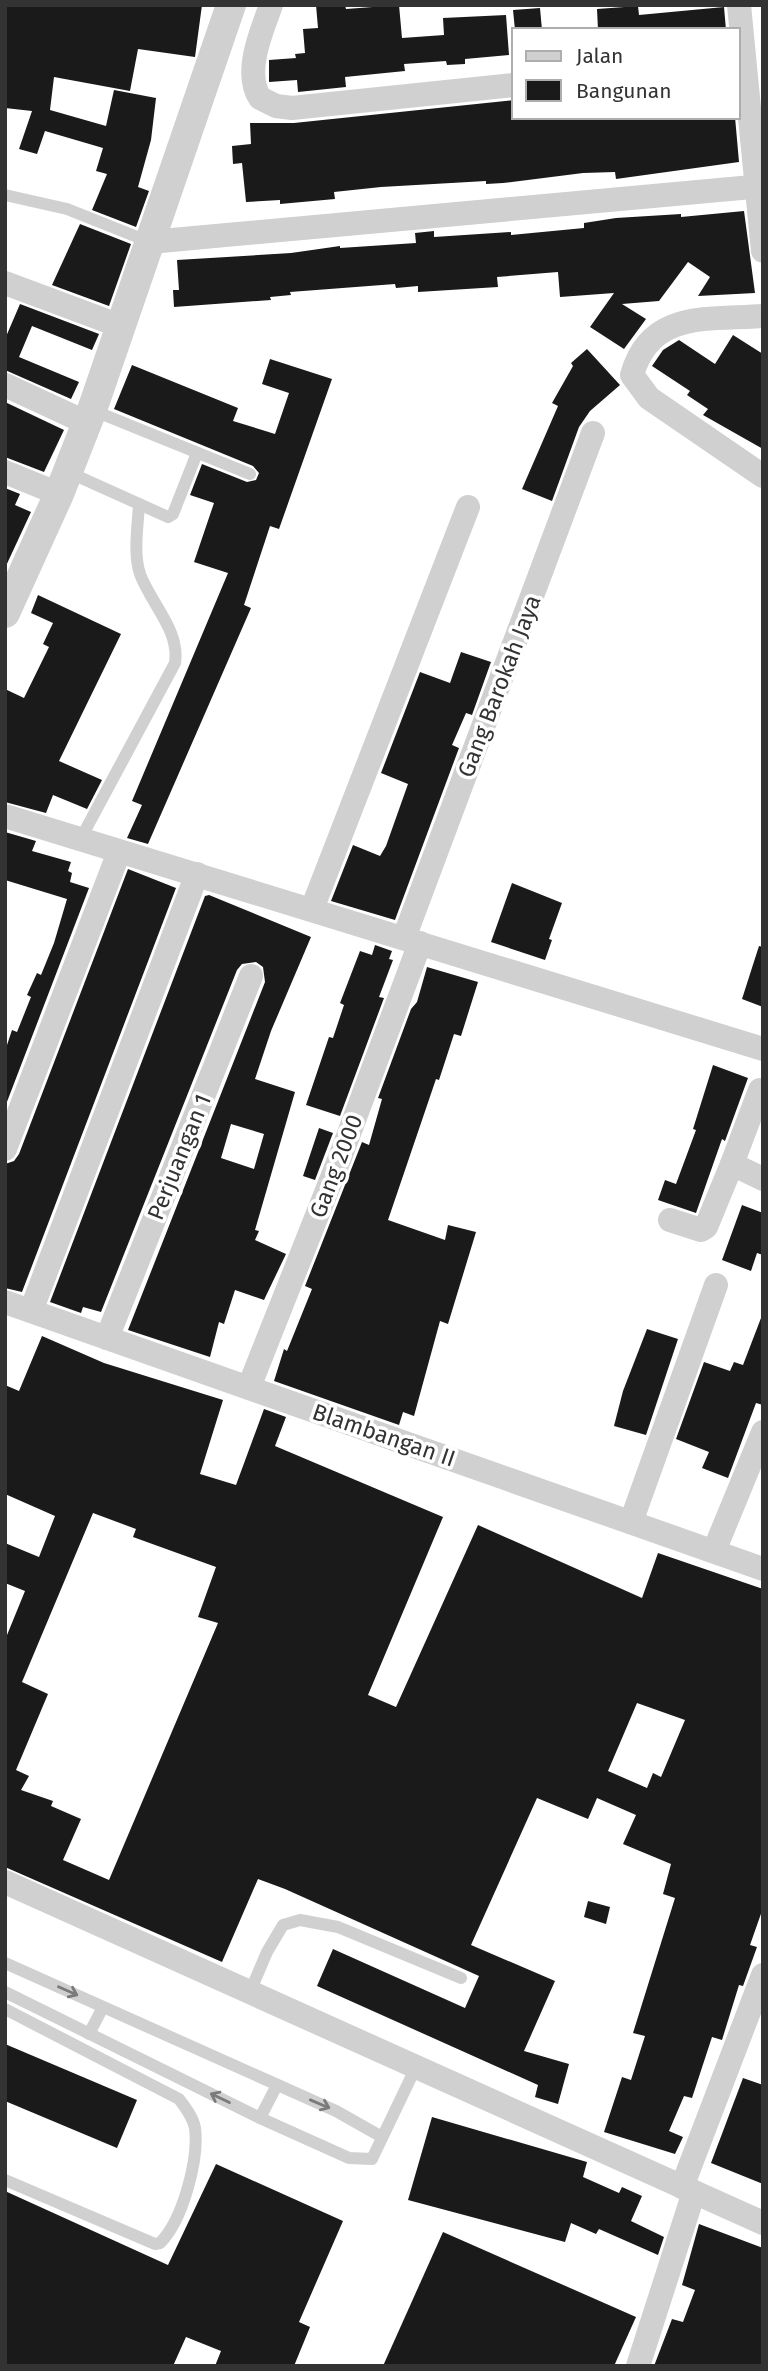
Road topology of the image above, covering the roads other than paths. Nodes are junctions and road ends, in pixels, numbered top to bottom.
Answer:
1 (231, 5) edge
2 (271, 5) edge
3 (739, 5) edge
4 (748, 60) edge
5 (512, 85) edge
6 (759, 186) edge
7 (5, 195) edge
8 (150, 242) junction
9 (763, 251) edge
10 (5, 283) edge
11 (763, 316) edge
12 (123, 327) junction
13 (5, 385) edge
14 (90, 416) junction
15 (593, 433) dead end
16 (197, 453) junction
17 (5, 472) edge
18 (250, 474) dead end
19 (763, 476) edge
20 (63, 483) junction
21 (139, 504) junction
22 (468, 507) dead end
23 (5, 613) edge
24 (5, 816) edge
25 (80, 840) junction
26 (119, 852) junction
27 (197, 874) junction
28 (312, 909) junction
29 (412, 940) junction
30 (251, 976) dead end
31 (763, 1049) edge
32 (760, 1090) dead end
33 (5, 1150) edge
34 (732, 1164) junction
35 (763, 1179) edge
36 (670, 1220) dead end
37 (716, 1285) dead end
38 (5, 1302) edge
39 (31, 1311) junction
40 (107, 1338) junction
41 (249, 1387) junction
42 (763, 1432) edge
43 (631, 1522) junction
44 (714, 1551) junction
45 (763, 1569) edge
46 (5, 1882) edge
47 (5, 1964) edge
48 (763, 1975) edge
49 (461, 1978) dead end
50 (5, 1992) edge
51 (250, 1992) junction
52 (103, 2007) junction
53 (5, 2009) edge
54 (89, 2034) junction
55 (416, 2067) junction
56 (277, 2085) junction
57 (260, 2118) junction
58 (382, 2137) junction
59 (5, 2179) edge
60 (688, 2190) junction
61 (763, 2224) edge
62 (638, 2366) edge

1 - 8 street
2 - 5 street
3 - 4 street
4 - 6 street
6 - 8 street
6 - 9 street
7 - 8 lane
8 - 12 street
10 - 12 street
11 - 19 street
12 - 14 street
13 - 14 street
14 - 16 lane
14 - 20 street
15 - 29 street, Gang Barokah Jaya
16 - 18 lane
16 - 21 lane
17 - 20 street
20 - 21 lane
20 - 23 street
21 - 25 lane
22 - 28 street
24 - 25 street
25 - 26 street
26 - 27 street
26 - 33 street
27 - 28 street
27 - 39 street
28 - 29 street
29 - 31 street
29 - 41 street, Gang 2000
30 - 40 street, Perjuangan 1
32 - 34 street
34 - 35 street
34 - 36 street
37 - 43 street
38 - 39 street, Blambangan II
39 - 40 street, Blambangan II
40 - 41 street, Blambangan II
41 - 43 street, Blambangan II
42 - 44 street
43 - 44 street, Blambangan II
44 - 45 street, Blambangan II
46 - 51 street
47 -> 52 lane
48 - 60 street
49 - 51 lane
50 - 54 lane
51 - 55 street
52 - 54 lane
52 - 56 lane
53 - 59 lane
57 -> 54 lane
55 - 58 lane
55 - 60 street
56 - 57 lane
56 -> 58 lane
57 - 58 lane
60 - 61 street
60 - 62 street

